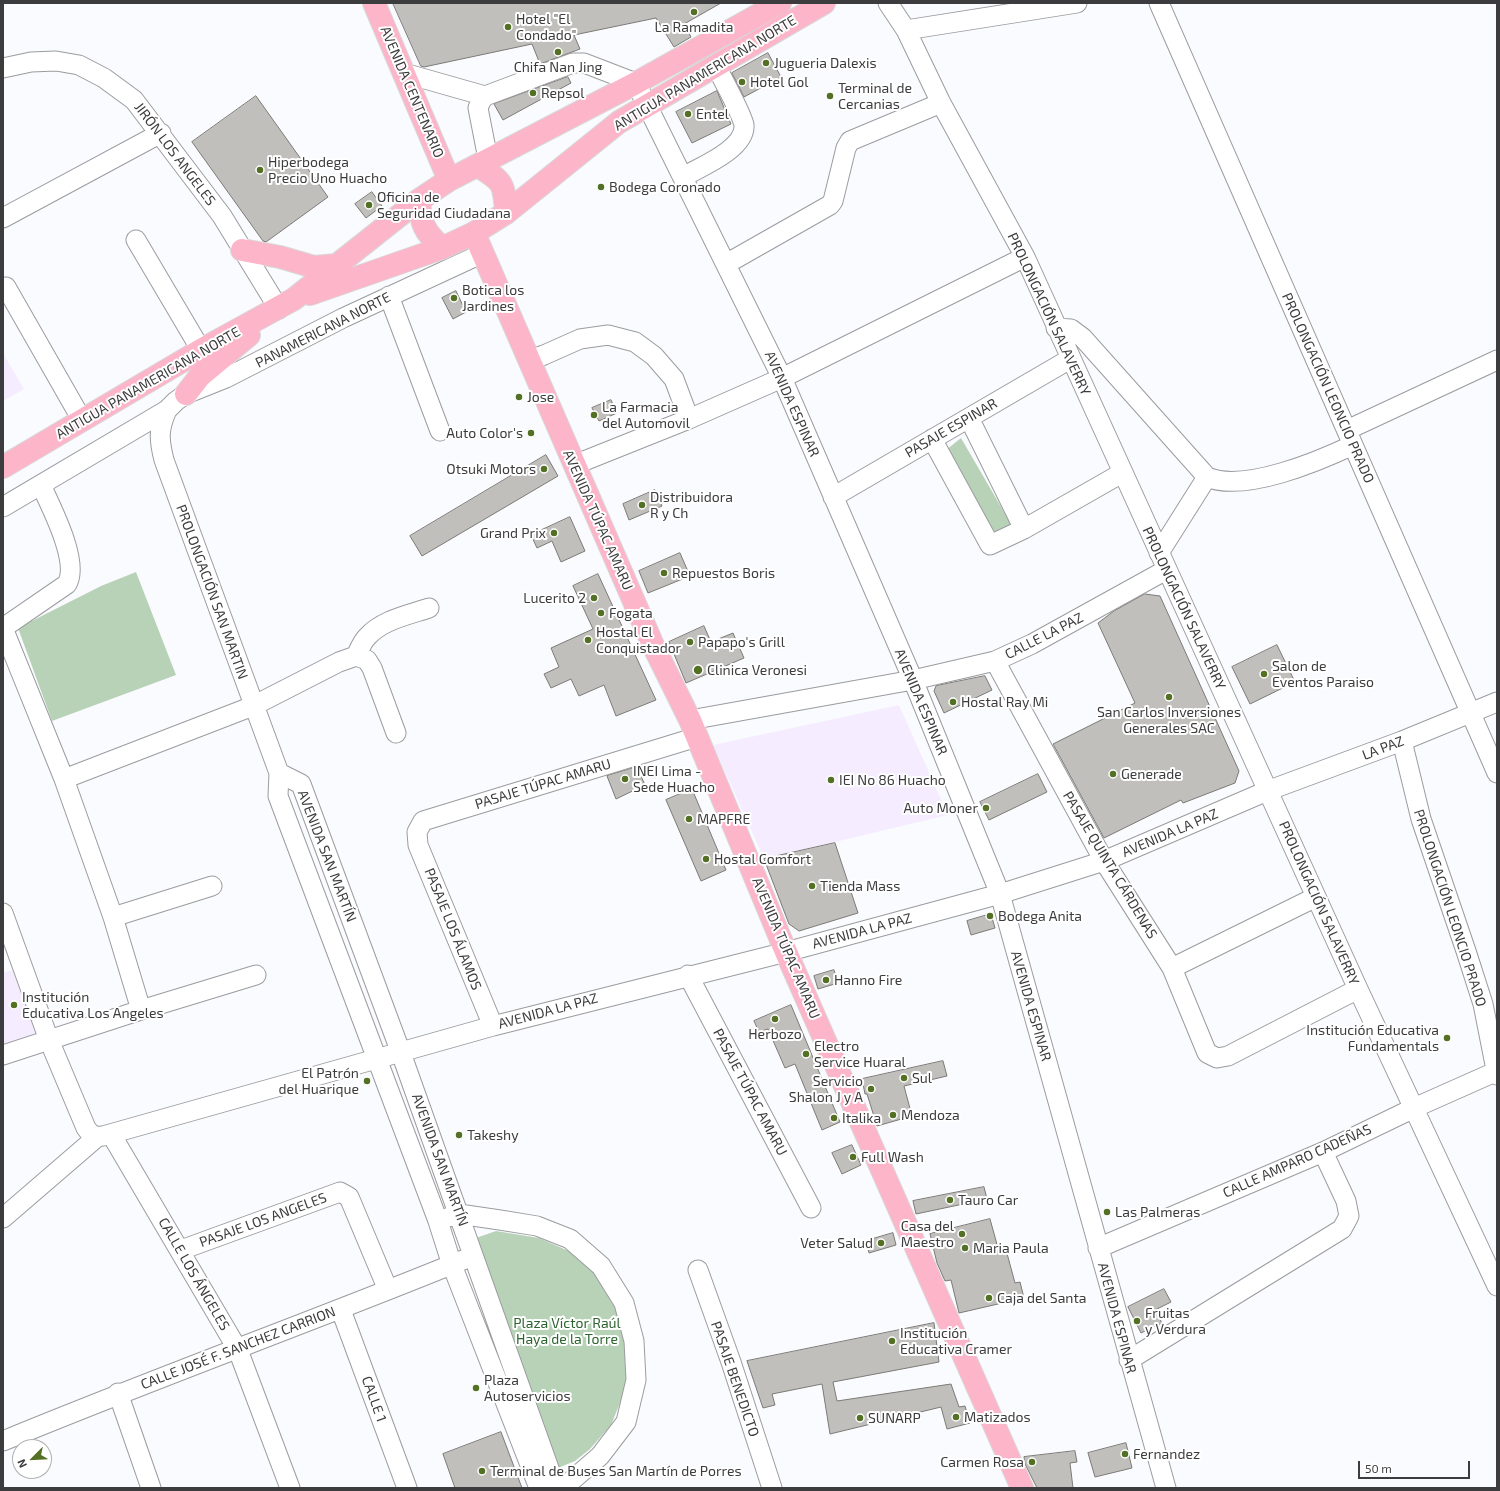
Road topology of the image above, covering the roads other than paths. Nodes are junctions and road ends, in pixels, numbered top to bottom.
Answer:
1 (374, 3) edge
2 (780, 3) edge
3 (824, 3) edge
4 (888, 3) edge
5 (1077, 3) edge
6 (1159, 3) edge
7 (1172, 3) edge
8 (906, 30) junction
9 (716, 66) junction
10 (3, 68) edge
11 (404, 73) junction
12 (636, 84) junction
13 (485, 96) junction
14 (942, 103) junction
15 (647, 106) junction
16 (161, 133) junction
17 (483, 162) junction
18 (682, 177) junction
19 (449, 180) junction
20 (419, 200) junction
21 (506, 213) junction
22 (3, 218) edge
23 (474, 233) junction
24 (136, 240) dead end
25 (442, 248) junction
26 (242, 250) junction
27 (483, 254) junction
28 (1025, 257) junction
29 (726, 264) junction
30 (337, 265) junction
31 (6, 288) dead end
32 (389, 296) junction
33 (281, 307) junction
34 (1056, 328) junction
35 (201, 350) junction
36 (1070, 359) junction
37 (530, 360) junction
38 (1497, 360) edge
39 (782, 378) junction
40 (186, 394) junction
41 (167, 410) junction
42 (969, 418) junction
43 (689, 419) junction
44 (82, 420) junction
45 (440, 431) dead end
46 (1353, 433) junction
47 (932, 439) junction
48 (574, 465) junction
49 (3, 467) edge
50 (1122, 473) junction
51 (1207, 477) junction
52 (41, 485) junction
53 (833, 497) junction
54 (3, 507) edge
55 (1024, 529) junction
56 (1159, 553) junction
57 (1166, 570) junction
58 (429, 608) dead end
59 (3, 628) edge
60 (356, 656) junction
61 (995, 661) junction
62 (913, 680) junction
63 (253, 706) junction
64 (1483, 708) edge
65 (694, 729) junction
66 (396, 733) dead end
67 (1402, 742) junction
68 (1497, 743) edge
69 (279, 773) junction
70 (1497, 773) edge
71 (64, 779) junction
72 (1267, 791) junction
73 (417, 832) joint
74 (1104, 861) junction
75 (212, 886) dead end
76 (1000, 894) junction
77 (1316, 897) junction
78 (3, 913) edge
79 (113, 917) junction
80 (786, 952) junction
81 (10, 955) edge
82 (1172, 968) junction
83 (256, 975) dead end
84 (688, 975) junction
85 (1358, 988) junction
86 (141, 1010) junction
87 (493, 1026) junction
88 (49, 1040) junction
89 (401, 1053) junction
90 (3, 1055) edge
91 (376, 1060) junction
92 (1496, 1074) edge
93 (1414, 1108) junction
94 (104, 1135) junction
95 (1323, 1152) junction
96 (811, 1208) dead end
97 (459, 1214) junction
98 (3, 1218) edge
99 (438, 1221) junction
100 (1098, 1248) junction
101 (181, 1250) junction
102 (474, 1256) junction
103 (452, 1265) junction
104 (698, 1270) dead end
105 (1497, 1286) edge
106 (388, 1290) junction
107 (341, 1310) junction
108 (238, 1350) junction
109 (1129, 1360) junction
110 (118, 1393) junction
111 (3, 1441) edge
112 (151, 1488) edge
113 (290, 1488) edge
114 (407, 1488) edge
115 (539, 1488) edge
116 (556, 1488) edge
117 (563, 1488) edge
118 (772, 1488) edge
119 (1022, 1488) edge
120 (1166, 1488) edge

1 - 11 main road, AVENIDA CENTENARIO
2 - 12 main road, ANTIGUA PANAMERICANA NORTE
3 - 9 main road, ANTIGUA PANAMERICANA NORTE
4 - 8 street, PROLONGACIÓN SALAVERRY
5 - 8 street
6 - 46 street, PROLONGACIÓN LEONCIO PRADO
7 - 46 street, PROLONGACIÓN LEONCIO PRADO
8 - 14 street, PROLONGACIÓN SALAVERRY
9 - 15 main road, ANTIGUA PANAMERICANA NORTE
9 - 18 street
10 - 16 street, JIRÓN LOS ANGELES
11 - 13 street
11 - 19 main road, AVENIDA CENTENARIO
12 - 13 street
12 - 15 street, AVENIDA ESPINAR
12 - 17 main road, ANTIGUA PANAMERICANA NORTE
13 - 17 street
14 - 28 street, PROLONGACIÓN SALAVERRY
14 - 29 street
15 - 18 street, AVENIDA ESPINAR
15 - 21 main road, ANTIGUA PANAMERICANA NORTE
16 - 22 street
16 - 26 street, JIRÓN LOS ANGELES
17 - 19 main road, ANTIGUA PANAMERICANA NORTE
17 - 21 main road
18 - 29 street, AVENIDA ESPINAR
19 - 20 main road, ANTIGUA PANAMERICANA NORTE
20 - 25 main road
20 - 30 main road, ANTIGUA PANAMERICANA NORTE
21 - 23 main road, ANTIGUA PANAMERICANA NORTE
23 - 25 main road, ANTIGUA PANAMERICANA NORTE
23 - 27 main road, AVENIDA TÚPAC AMARU
24 - 35 street
25 - 33 main road, ANTIGUA PANAMERICANA NORTE
26 - 30 main road
26 - 33 street, JIRÓN LOS ANGELES
27 - 32 street, PANAMERICANA NORTE
27 - 37 main road, AVENIDA TÚPAC AMARU
28 - 34 street, PROLONGACIÓN SALAVERRY
28 - 39 street
29 - 39 street, AVENIDA ESPINAR
30 - 33 main road, ANTIGUA PANAMERICANA NORTE
31 - 44 street
32 - 40 street, PANAMERICANA NORTE
32 - 45 street
33 - 35 main road, ANTIGUA PANAMERICANA NORTE
33 - 40 main road
34 - 36 street, PROLONGACIÓN SALAVERRY
34 - 51 street
35 - 44 main road, ANTIGUA PANAMERICANA NORTE
36 - 42 street, PASAJE ESPINAR
36 - 50 street, PROLONGACIÓN SALAVERRY
37 - 43 street
37 - 48 main road, AVENIDA TÚPAC AMARU
38 - 46 street
39 - 43 street
39 - 53 street, AVENIDA ESPINAR
40 - 41 street, PANAMERICANA NORTE
41 - 52 street, PANAMERICANA NORTE
41 - 63 street, PROLONGACIÓN SAN MARTIN
42 - 47 street, PASAJE ESPINAR
42 - 55 street
43 - 48 street
44 - 49 main road, ANTIGUA PANAMERICANA NORTE
46 - 51 street
46 - 64 street, PROLONGACIÓN LEONCIO PRADO
47 - 53 street, PASAJE ESPINAR
47 - 55 street
48 - 65 main road, AVENIDA TÚPAC AMARU
50 - 55 street
50 - 56 street, PROLONGACIÓN SALAVERRY
51 - 56 street
52 - 54 street, PANAMERICANA NORTE
52 - 59 street
53 - 62 street, AVENIDA ESPINAR
56 - 57 street, PROLONGACIÓN SALAVERRY
57 - 61 street, CALLE LA PAZ
57 - 72 street, PROLONGACIÓN SALAVERRY
58 - 60 street
59 - 71 street
60 - 63 street
60 - 66 street
61 - 62 street, CALLE LA PAZ
61 - 74 street, PASAJE QUINTA CÁRDENAS
62 - 65 street, CALLE LA PAZ
62 - 76 street, AVENIDA ESPINAR
63 - 69 street, PROLONGACIÓN SAN MARTIN
63 - 71 street
64 - 67 street, LA PAZ
64 - 68 street, PROLONGACIÓN LEONCIO PRADO
64 - 70 street, PROLONGACIÓN LEONCIO PRADO
65 - 73 street, PASAJE TÚPAC AMARU
65 - 80 main road, AVENIDA TÚPAC AMARU
67 - 72 street, LA PAZ
67 - 92 street, PROLONGACIÓN LEONCIO PRADO
69 - 89 street, AVENIDA SAN MARTÍN
69 - 91 street, AVENIDA SAN MARTÍN
71 - 79 street
72 - 74 street, AVENIDA LA PAZ
72 - 77 street, PROLONGACIÓN SALAVERRY
73 - 87 street, PASAJE LOS ÁLAMOS
74 - 76 street, AVENIDA LA PAZ
74 - 82 street, PASAJE QUINTA CÁRDENAS
75 - 79 street
76 - 80 street, AVENIDA LA PAZ
76 - 100 street, AVENIDA ESPINAR
77 - 82 street
77 - 85 street, PROLONGACIÓN SALAVERRY
78 - 81 street, CALLE LOS ÁNGELES
79 - 86 street
80 - 84 street, AVENIDA LA PAZ
80 - 119 main road, AVENIDA TÚPAC AMARU
81 - 88 street, CALLE LOS ÁNGELES
82 - 85 street, PASAJE QUINTA CÁRDENAS
83 - 86 street
84 - 87 street, AVENIDA LA PAZ
84 - 96 street, PASAJE TÚPAC AMARU
85 - 93 street, PROLONGACIÓN SALAVERRY
86 - 88 street
87 - 89 street, AVENIDA LA PAZ
88 - 90 street
88 - 94 street, CALLE LOS ÁNGELES
89 - 91 street, AVENIDA LA PAZ
89 - 97 street, AVENIDA SAN MARTÍN
91 - 94 street
91 - 99 street, AVENIDA SAN MARTÍN
92 - 93 street, CALLE AMPARO CADEÑAS
93 - 95 street, CALLE AMPARO CADEÑAS
93 - 105 street, PROLONGACIÓN SALAVERRY
94 - 98 street
94 - 101 street, CALLE LOS ÁNGELES
95 - 100 street, CALLE AMPARO CADEÑAS
95 - 109 street
97 - 99 street
97 - 102 street, AVENIDA SAN MARTÍN
97 - 117 street
99 - 103 street, AVENIDA SAN MARTÍN
100 - 109 street, AVENIDA ESPINAR
101 - 106 street, PASAJE LOS ANGELES
101 - 108 street, CALLE LOS ÁNGELES
102 - 103 street, CALLE JOSÉ F. SANCHEZ CARRION
102 - 116 street, AVENIDA SAN MARTÍN
103 - 106 street, CALLE JOSÉ F. SANCHEZ CARRION
103 - 115 street, AVENIDA SAN MARTÍN
104 - 118 street, PASAJE BENEDICTO
106 - 107 street, CALLE JOSÉ F. SANCHEZ CARRION
107 - 108 street, CALLE JOSÉ F. SANCHEZ CARRION
107 - 114 street, CALLE 1
108 - 110 street, CALLE JOSÉ F. SANCHEZ CARRION
108 - 113 street, CALLE LOS ÁNGELES
109 - 120 street, AVENIDA ESPINAR
110 - 111 street, CALLE JOSÉ F. SANCHEZ CARRION
110 - 112 street

